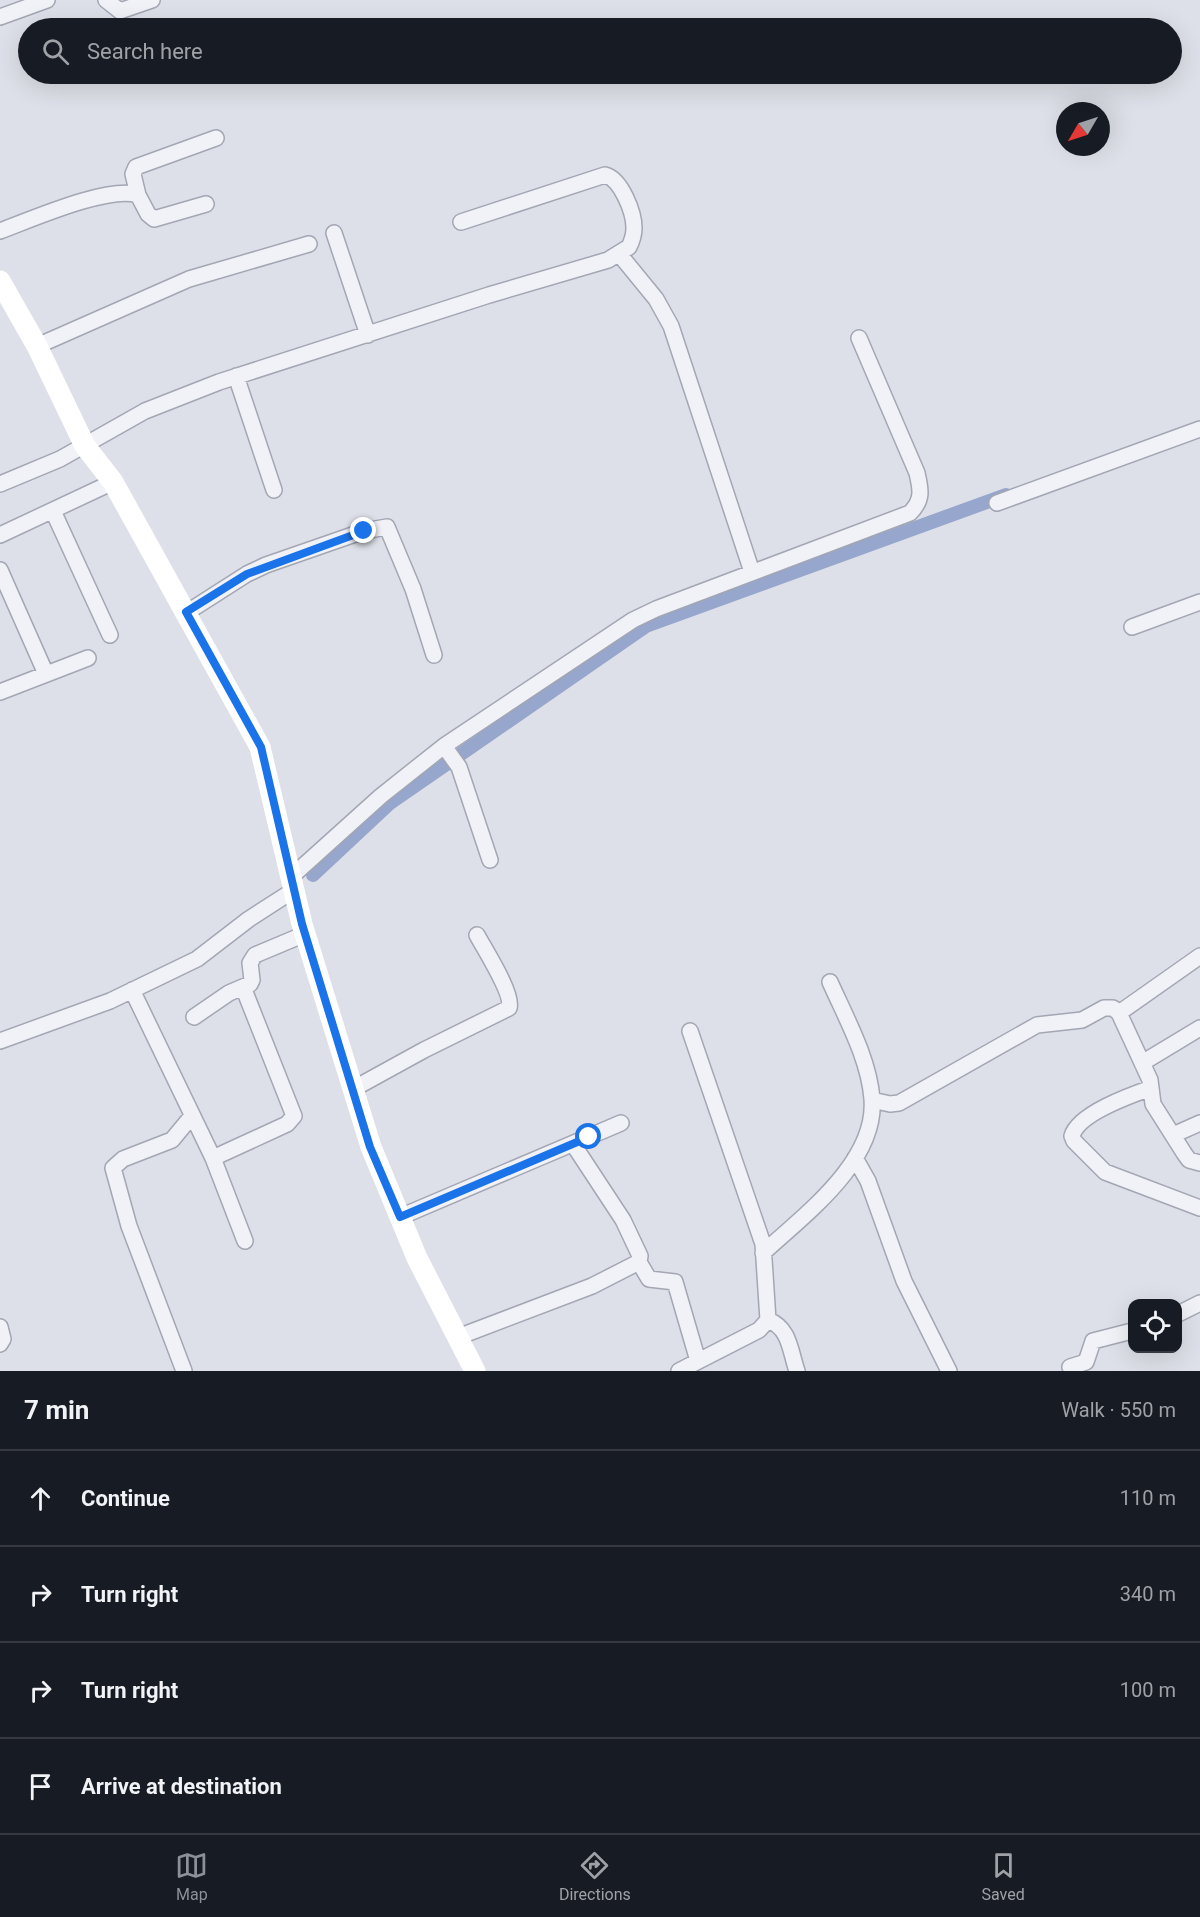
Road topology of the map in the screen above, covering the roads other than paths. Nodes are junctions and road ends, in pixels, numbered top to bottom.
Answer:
1 (47, 0) edge
2 (106, 0) edge
3 (152, 0) edge
4 (0, 17) edge
5 (216, 138) dead end
6 (138, 195) junction
7 (206, 204) dead end
8 (461, 222) dead end
9 (0, 231) edge
10 (334, 233) dead end
11 (309, 244) dead end
12 (620, 255) junction
13 (0, 281) edge
14 (368, 335) junction
15 (859, 338) dead end
16 (37, 346) junction
17 (236, 376) junction
18 (1200, 429) edge
19 (85, 446) junction
20 (114, 482) junction
21 (0, 484) edge
22 (274, 490) dead end
23 (997, 503) dead end
24 (53, 511) junction
25 (0, 535) edge
26 (0, 570) edge
27 (752, 572) junction
28 (1200, 602) edge
29 (186, 612) junction
30 (1132, 627) dead end
31 (110, 634) dead end
32 (434, 655) dead end
33 (88, 658) dead end
34 (46, 674) junction
35 (0, 692) edge
36 (449, 752) junction
37 (490, 860) dead end
38 (293, 883) junction
39 (305, 934) junction
40 (477, 935) dead end
41 (1200, 956) edge
42 (830, 982) dead end
43 (243, 987) junction
44 (132, 990) junction
45 (1119, 1013) junction
46 (194, 1017) dead end
47 (1200, 1028) edge
48 (690, 1031) dead end
49 (0, 1041) edge
50 (1142, 1063) junction
51 (1150, 1088) junction
52 (353, 1089) junction
53 (872, 1100) junction
54 (191, 1118) junction
55 (621, 1123) dead end
56 (1200, 1123) edge
57 (1173, 1135) junction
58 (573, 1144) junction
59 (213, 1158) junction
60 (855, 1158) junction
61 (1200, 1163) edge
62 (1200, 1208) edge
63 (400, 1217) junction
64 (245, 1241) dead end
65 (763, 1252) junction
66 (639, 1262) junction
67 (1200, 1304) edge
68 (1182, 1312) edge
69 (768, 1320) junction
70 (0, 1327) edge
71 (1128, 1332) edge
72 (458, 1337) junction
73 (0, 1344) edge
74 (698, 1361) junction
75 (1070, 1367) dead end
76 (184, 1371) edge
77 (475, 1371) edge
78 (679, 1371) edge
79 (797, 1371) edge
80 (949, 1371) edge

1 - 4 street
2 - 3 street
5 - 6 street
6 - 7 street
6 - 9 street
8 - 12 street
10 - 14 street
11 - 16 street
12 - 14 street
12 - 27 street
13 - 16 street
14 - 17 street
15 - 27 street
16 - 19 street
17 - 19 street
17 - 22 street
18 - 23 street
19 - 20 street
19 - 21 street
20 - 24 street
20 - 29 street
24 - 25 street
24 - 31 street
26 - 34 street
27 - 36 street
28 - 30 street
29 - 32 street
29 - 38 street
33 - 34 street
34 - 35 street
36 - 37 street
36 - 38 street
38 - 39 street
38 - 44 street
39 - 43 street
39 - 52 street
40 - 52 street
41 - 45 street
42 - 53 street
43 - 46 street
43 - 59 street
44 - 49 street
44 - 54 street
45 - 50 street
45 - 53 street
47 - 50 street
48 - 65 street
50 - 51 street
51 - 57 street
51 - 62 street
52 - 63 street
53 - 60 street
54 - 59 street
54 - 76 street
55 - 58 street
56 - 57 street
57 - 61 street
58 - 63 street
58 - 66 street
59 - 64 street
60 - 65 street
60 - 80 street
63 - 72 street
65 - 69 street
66 - 72 street
66 - 74 street
67 - 68 street
69 - 74 street
69 - 79 street
70 - 73 street
71 - 75 street
72 - 77 street
74 - 78 street

